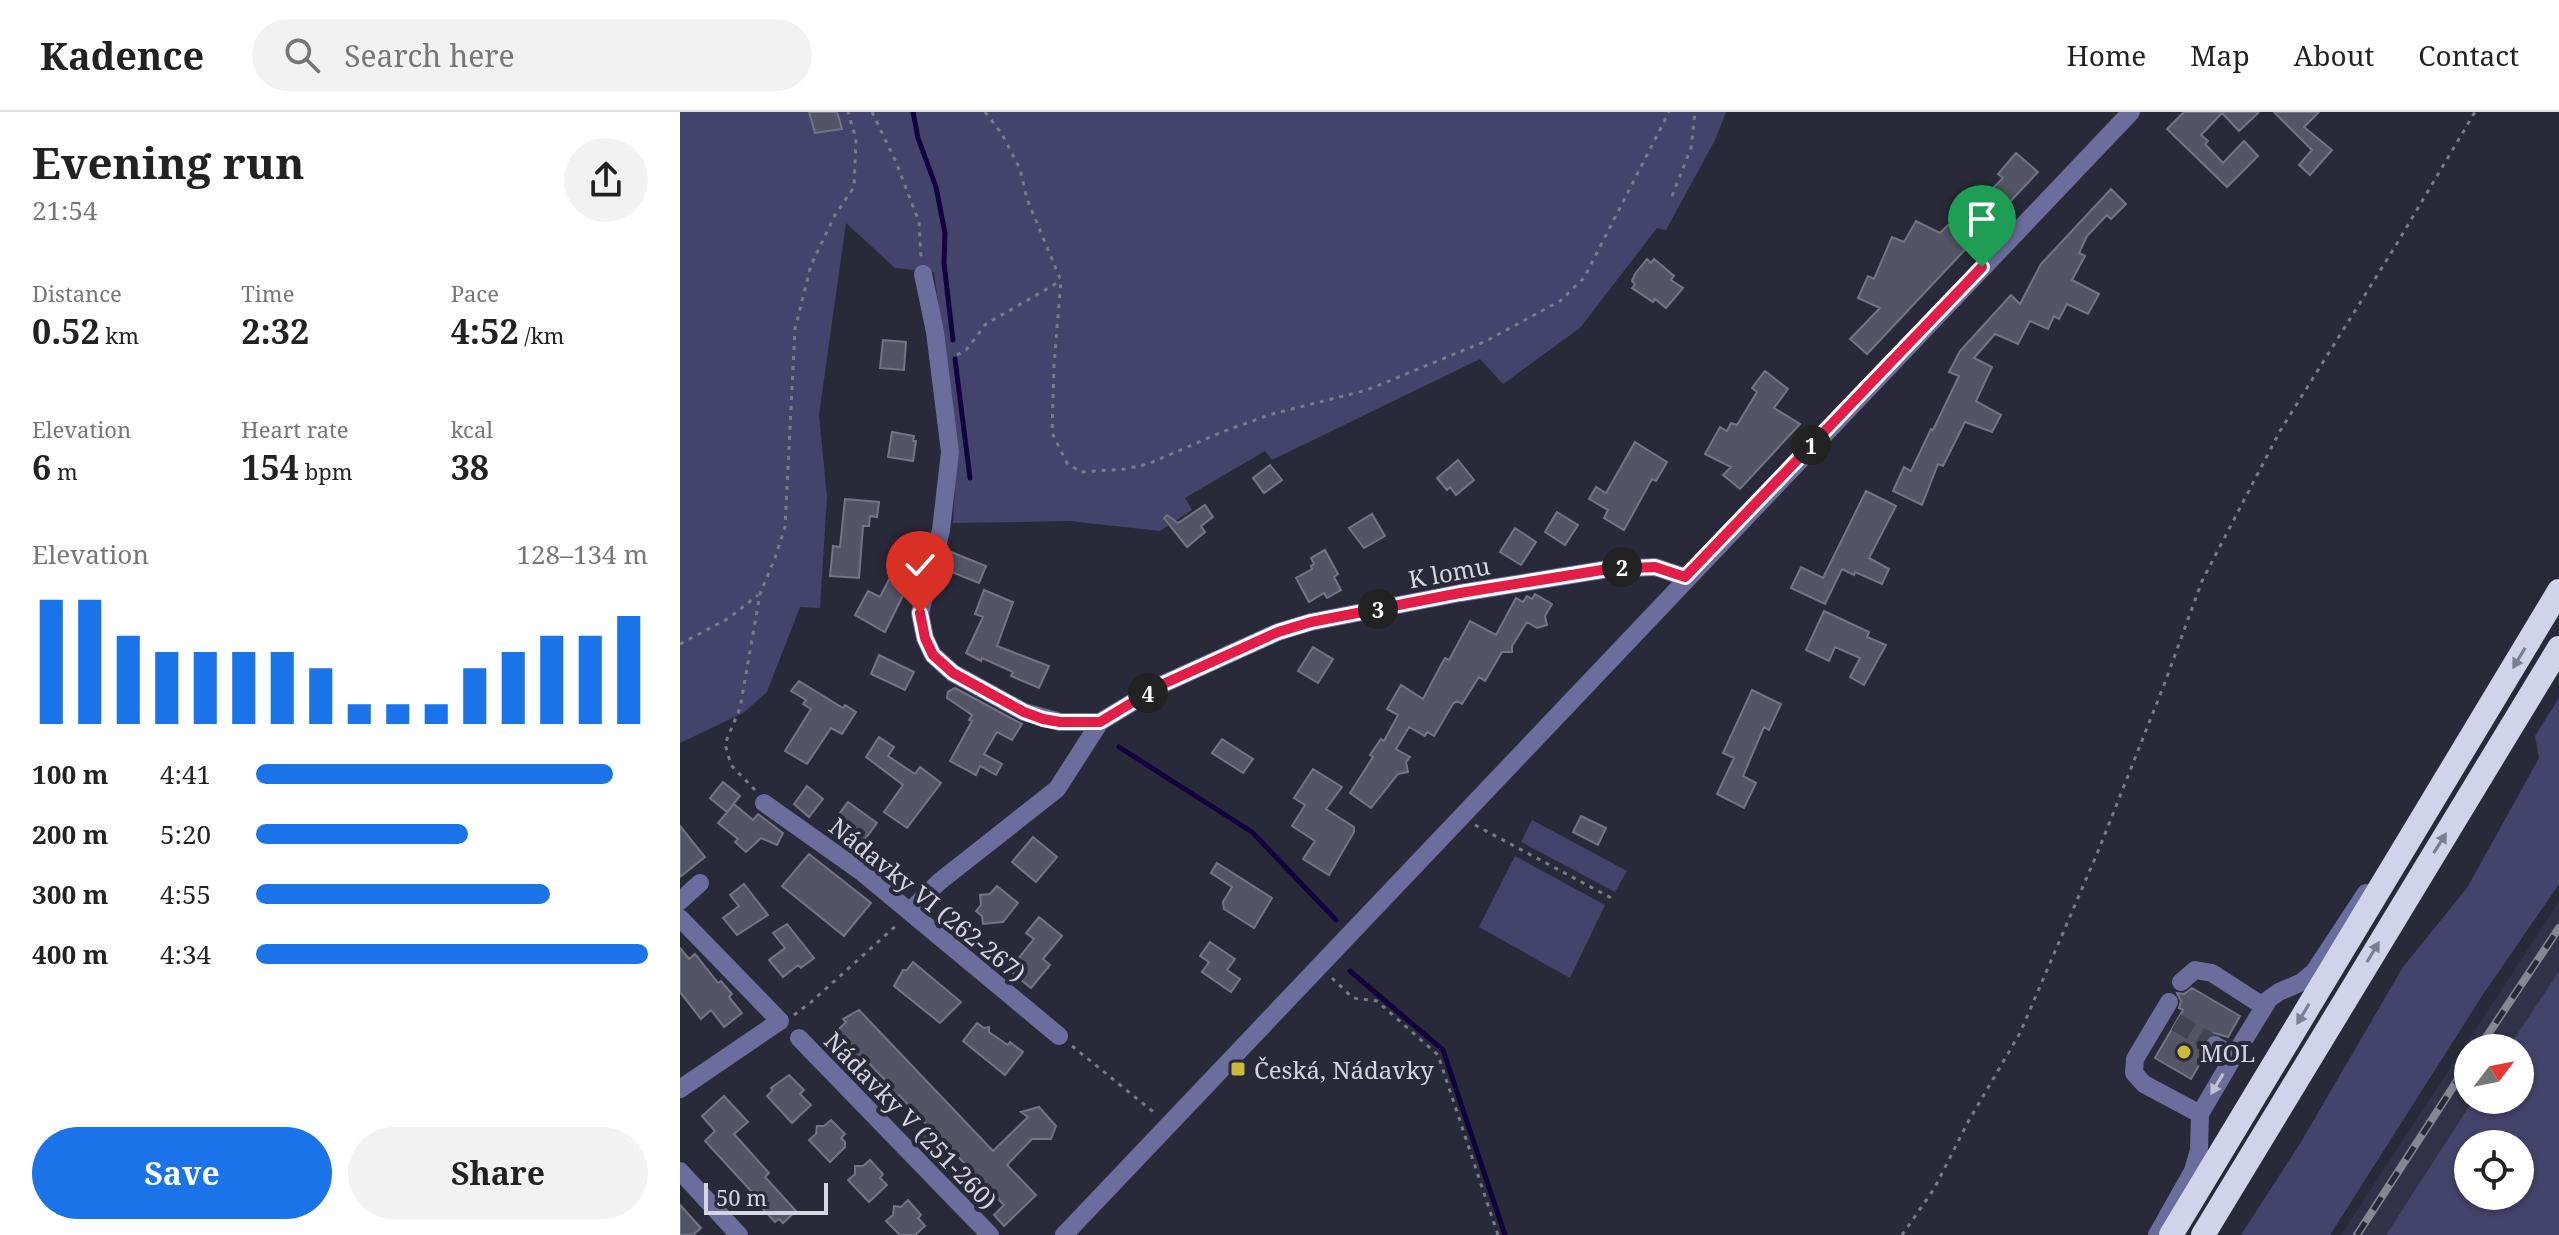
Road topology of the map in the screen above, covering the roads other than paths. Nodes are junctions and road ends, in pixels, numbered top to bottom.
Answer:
1 (2131, 112) edge
2 (923, 274) road end
3 (1685, 577) junction
4 (2559, 591) edge
5 (2559, 648) edge
6 (1100, 722) junction
7 (764, 803) road end
8 (2432, 804) junction
9 (700, 883) dead end
10 (680, 901) edge
11 (910, 911) junction
12 (680, 918) edge
13 (2181, 982) dead end
14 (2263, 1006) junction
15 (2169, 1013) dead end
16 (1059, 1036) road end
17 (799, 1038) dead end
18 (2215, 1045) tunnel mouth
19 (2234, 1056) junction
20 (680, 1089) edge
21 (2200, 1114) junction
22 (680, 1171) edge
23 (739, 1235) edge
24 (990, 1235) edge
25 (1064, 1235) edge
26 (2157, 1235) edge
27 (2171, 1235) edge
28 (2203, 1235) edge

1 - 3 street
2 - 6 street
3 - 6 street, K lomu
3 - 25 street
4 -> 8 highway
28 -> 5 highway
6 - 11 street, K lomu
7 - 11 street, Nádavky VI (262-267)
8 - 14 street
8 -> 27 highway
9 - 10 street
11 - 16 street, Nádavky VI (262-267)
12 - 20 street
13 - 14 street
14 - 19 street
15 - 21 street
17 - 24 street, Nádavky V (251-260)
18 - 19 street
19 -> 21 street
21 - 26 street
22 - 23 street

